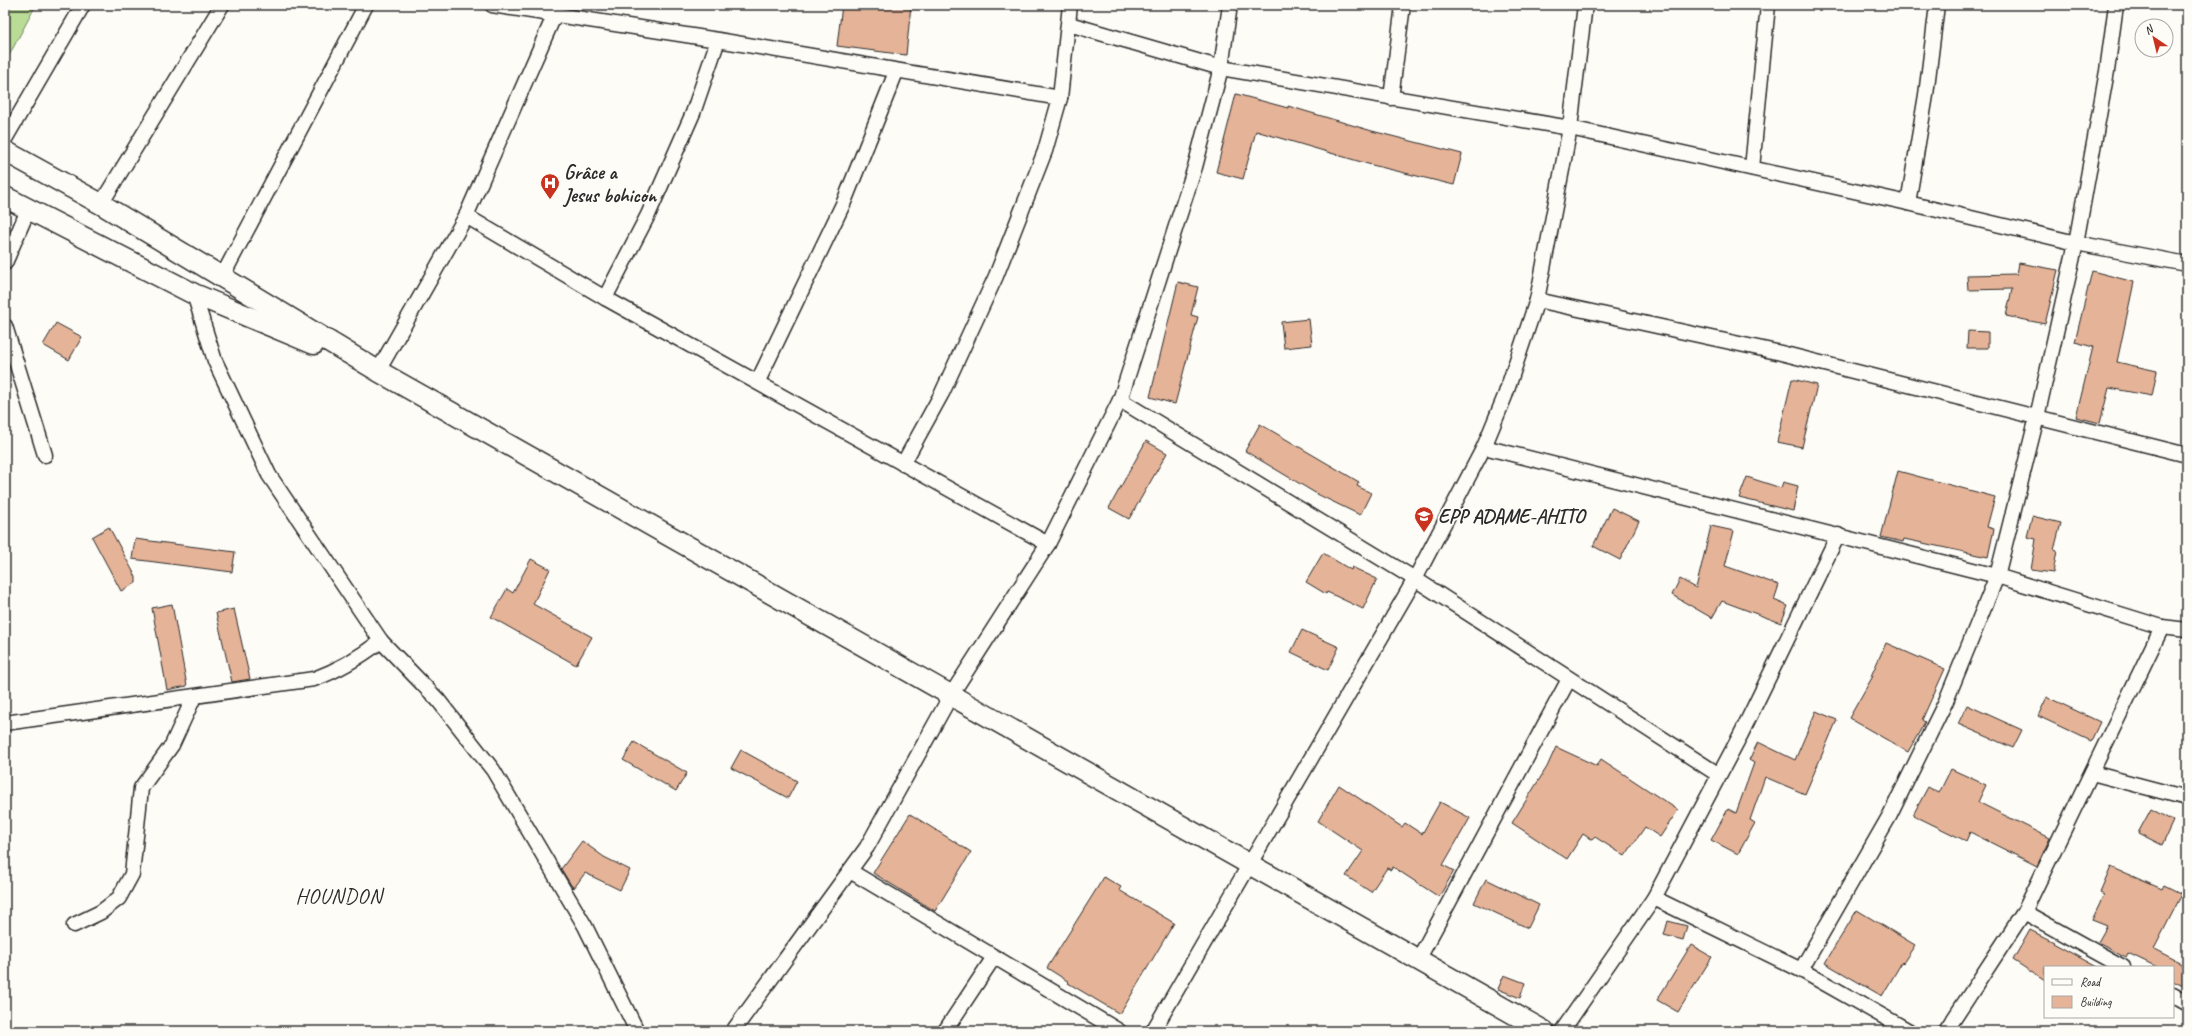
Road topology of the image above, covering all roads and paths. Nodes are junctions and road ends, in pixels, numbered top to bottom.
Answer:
1 (83, 5) edge
2 (222, 5) edge
3 (366, 5) edge
4 (492, 5) edge
5 (1070, 5) edge
6 (1230, 5) edge
7 (1403, 5) edge
8 (1585, 5) edge
9 (1768, 5) edge
10 (1937, 5) edge
11 (2116, 5) edge
12 (556, 10) edge
13 (1069, 24) junction
14 (718, 40) junction
15 (1221, 68) junction
16 (896, 72) junction
17 (1060, 98) junction
18 (1391, 98) junction
19 (1570, 128) junction
20 (5, 139) edge
21 (5, 151) edge
22 (1752, 168) junction
23 (5, 197) edge
24 (1908, 203) junction
25 (101, 204) junction
26 (28, 210) junction
27 (466, 216) junction
28 (2076, 243) junction
29 (5, 264) edge
30 (2187, 264) edge
31 (222, 277) junction
32 (194, 294) junction
33 (605, 298) junction
34 (1537, 300) junction
35 (5, 326) edge
36 (378, 372) junction
37 (758, 381) junction
38 (1120, 400) junction
39 (2037, 416) junction
40 (1484, 446) junction
41 (45, 455) dead end
42 (2187, 455) edge
43 (903, 464) junction
44 (1838, 535) junction
45 (1048, 544) junction
46 (1997, 576) junction
47 (1415, 579) junction
48 (2162, 627) junction
49 (2187, 630) edge
50 (381, 641) junction
51 (1569, 679) junction
52 (951, 695) junction
53 (194, 697) junction
54 (5, 723) edge
55 (2092, 773) junction
56 (1719, 775) junction
57 (2187, 798) edge
58 (1249, 864) junction
59 (850, 871) junction
60 (1654, 898) junction
61 (2024, 912) junction
62 (74, 925) dead end
63 (994, 957) junction
64 (1418, 960) junction
65 (2121, 966) edge
66 (1801, 970) junction
67 (2174, 996) edge
68 (2187, 1003) edge
69 (637, 1031) edge
70 (733, 1031) edge
71 (945, 1031) edge
72 (1119, 1031) edge
73 (1152, 1031) edge
74 (1544, 1031) edge
75 (1562, 1031) edge
76 (1909, 1031) edge
77 (1946, 1031) edge

1 - 20 street
2 - 25 street
3 - 31 street
4 - 12 street
5 - 13 street
6 - 15 street
7 - 18 street
8 - 19 street
9 - 22 street
10 - 24 street
11 - 28 street
12 - 14 street
12 - 27 street
13 - 15 street
13 - 17 street
14 - 16 street
14 - 33 street
15 - 18 street
15 - 38 street
16 - 17 street
16 - 37 street
17 - 43 street
18 - 19 street
19 - 22 street
19 - 34 street
21 - 25 main road
22 - 24 street
23 - 26 main road
24 - 28 street
25 - 31 main road
26 - 29 street
26 - 32 main road
27 - 33 street
27 - 36 street
28 - 30 street
28 - 39 street
31 - 36 main road
32 - 36 main road
32 - 50 street
33 - 37 street
34 - 39 street
34 - 40 street
35 - 41 street
36 - 52 main road
37 - 43 street
38 - 45 street
38 - 47 street
39 - 42 street
39 - 46 street
40 - 44 street
40 - 47 street
43 - 45 street
44 - 46 street
44 - 56 street
45 - 52 street
46 - 48 street
46 - 66 street
47 - 51 street
47 - 58 street
48 - 49 street
48 - 55 street
50 - 53 street
50 - 69 street
51 - 56 street
51 - 64 street
52 - 58 main road
52 - 59 street
53 - 54 street
53 - 62 street
55 - 57 street
55 - 61 street
56 - 60 street
58 - 64 main road
58 - 73 street
59 - 63 street
59 - 70 street
60 - 66 street
60 - 75 street
61 - 65 street
61 - 77 street
63 - 71 street
63 - 72 street
64 - 74 main road
66 - 76 street
67 - 68 street

